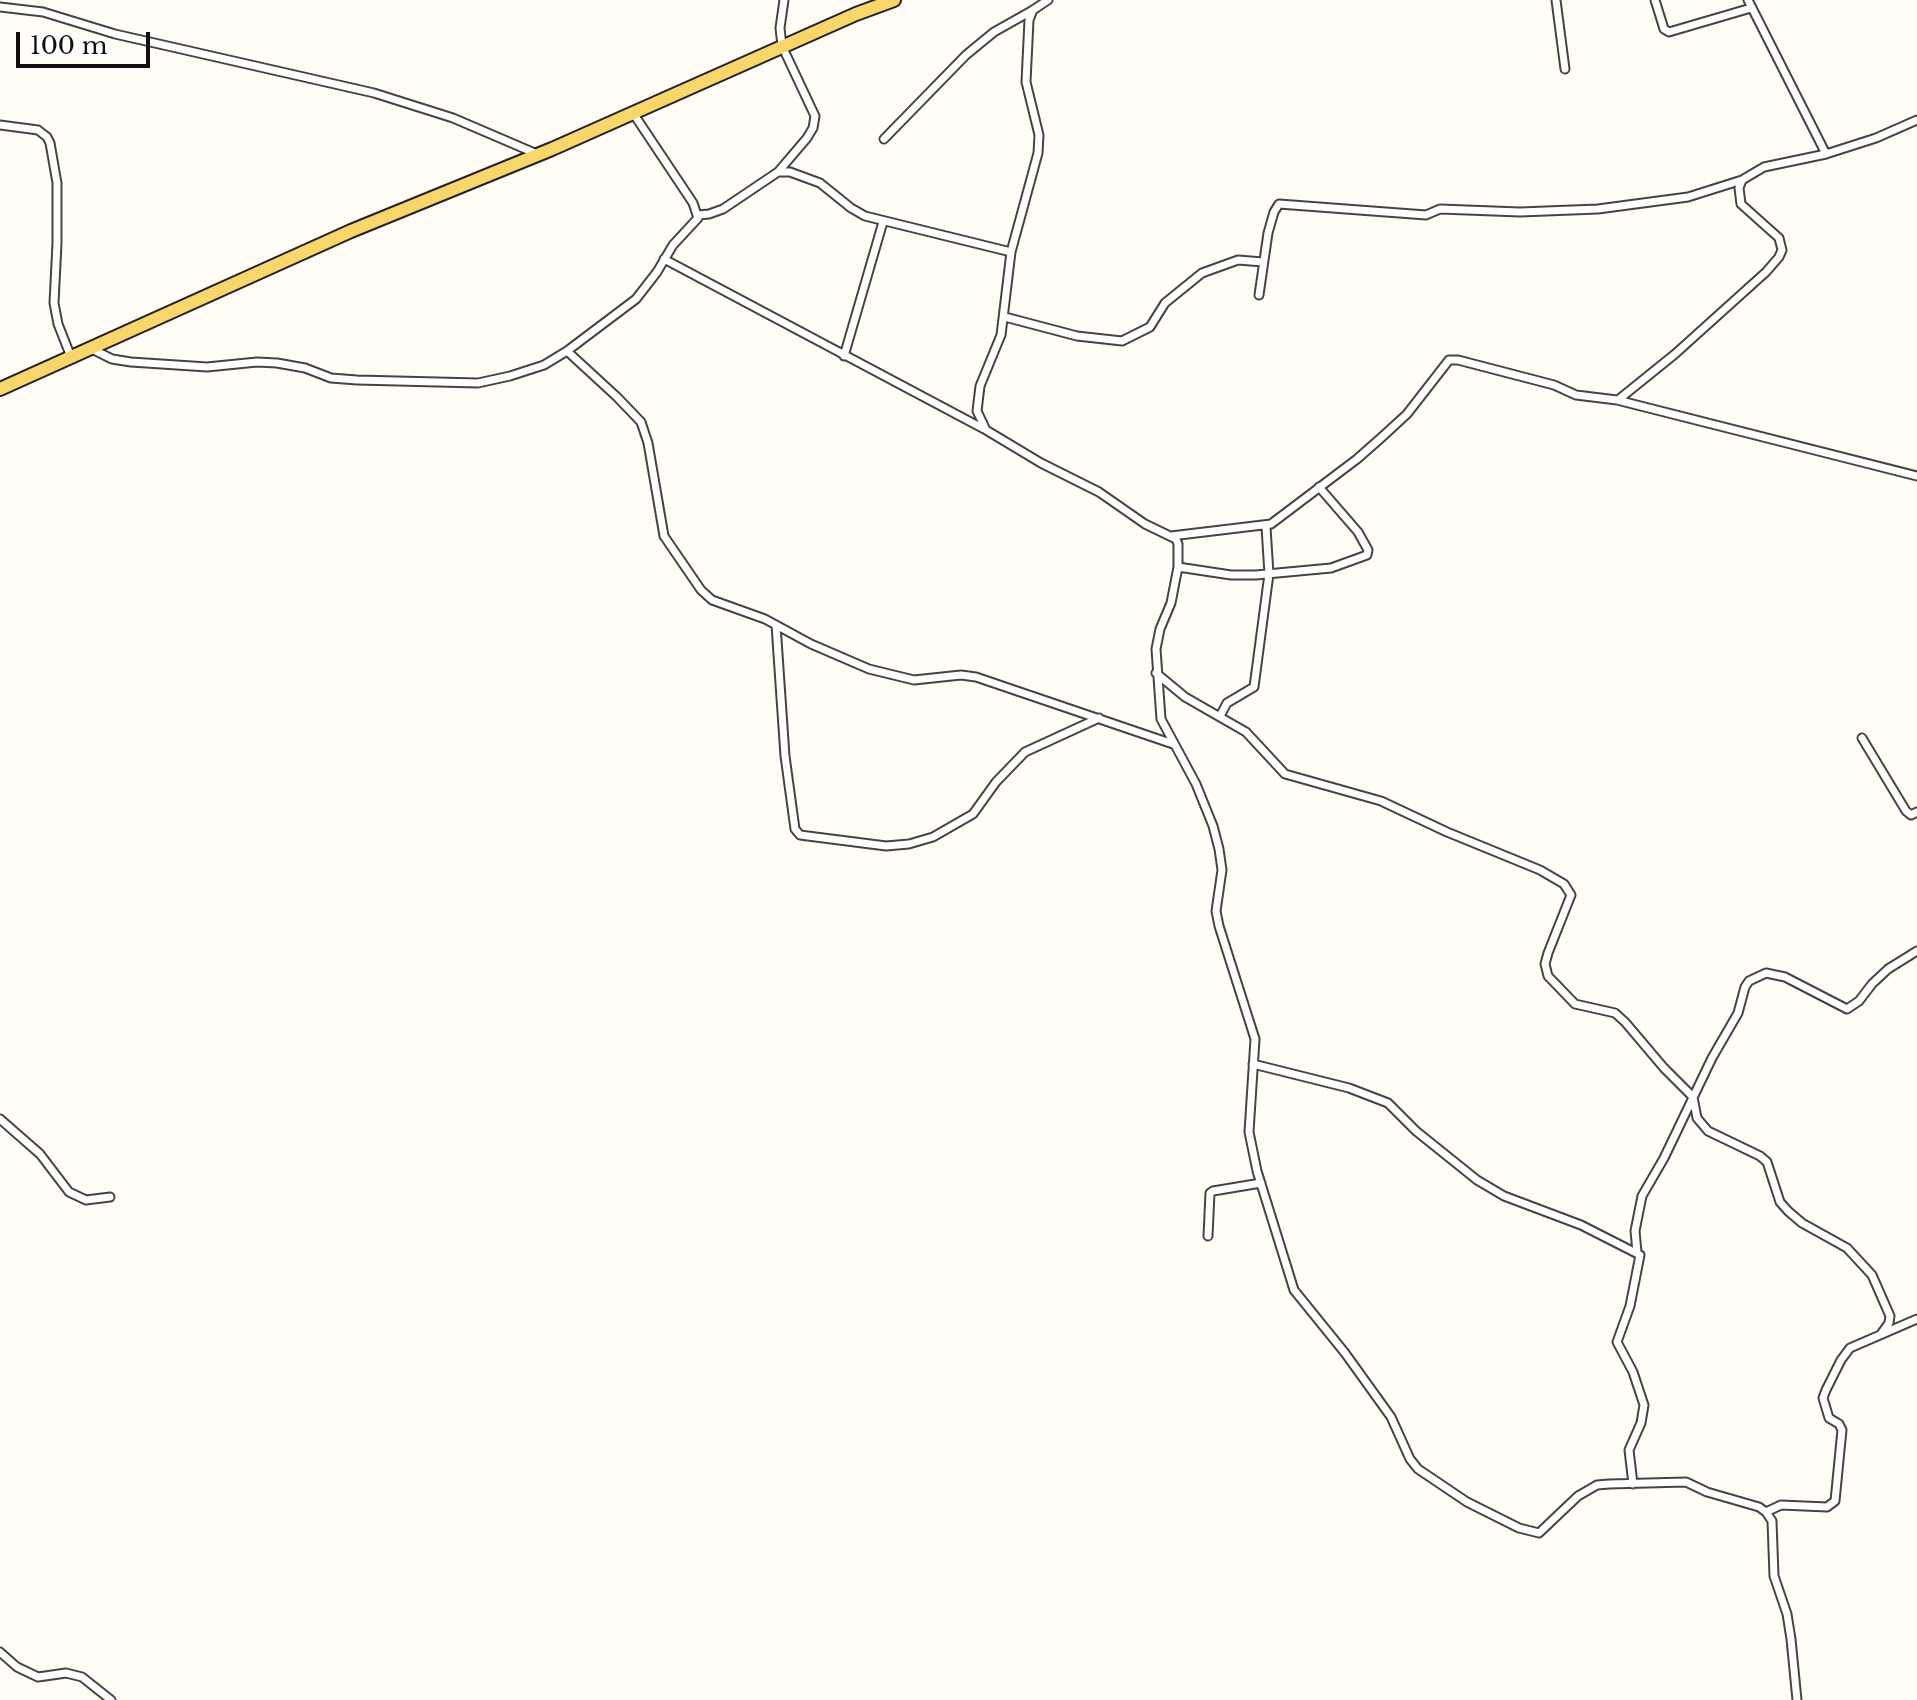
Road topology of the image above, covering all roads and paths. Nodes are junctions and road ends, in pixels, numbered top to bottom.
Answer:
1 (28, 0) edge
2 (784, 0) edge
3 (894, 0) edge
4 (1048, 0) edge
5 (1556, 0) edge
6 (1655, 0) edge
7 (1750, 4) edge
8 (0, 7) edge
9 (25, 9) junction
10 (1033, 10) junction
11 (782, 46) junction
12 (1565, 69) dead end
13 (633, 113) junction
14 (1917, 120) edge
15 (0, 125) edge
16 (884, 139) dead end
17 (537, 154) junction
18 (1826, 154) junction
19 (778, 172) junction
20 (1742, 180) junction
21 (698, 215) junction
22 (883, 222) junction
23 (1011, 252) junction
24 (664, 259) junction
25 (1263, 262) junction
26 (1259, 295) dead end
27 (1005, 317) junction
28 (92, 349) junction
29 (567, 351) junction
30 (844, 356) junction
31 (71, 357) junction
32 (0, 389) edge
33 (1617, 400) junction
34 (986, 430) junction
35 (1917, 476) edge
36 (1319, 487) junction
37 (1266, 527) junction
38 (1171, 536) junction
39 (1178, 567) junction
40 (1269, 574) junction
41 (776, 625) junction
42 (1156, 673) junction
43 (1220, 716) junction
44 (1099, 718) junction
45 (1862, 738) dead end
46 (1173, 744) junction
47 (1917, 812) edge
48 (1917, 951) edge
49 (1253, 1064) junction
50 (1693, 1097) junction
51 (0, 1119) edge
52 (1261, 1183) junction
53 (110, 1197) dead end
54 (1208, 1236) dead end
55 (1637, 1252) junction
56 (1890, 1316) junction
57 (1917, 1319) edge
58 (1908, 1323) junction
59 (1881, 1334) junction
60 (1633, 1484) junction
61 (1766, 1512) junction
62 (0, 1652) edge
63 (111, 1700) edge
64 (1797, 1700) edge

1 - 9 street
2 - 11 street
3 - 11 main road
4 - 10 street
5 - 12 street
6 - 7 street
7 - 18 street
8 - 9 street
9 - 17 street
10 - 16 street
10 - 23 street
11 - 13 main road
11 - 19 street
13 - 17 main road
13 - 21 street
14 - 18 street
15 - 31 street
17 - 28 main road
18 - 20 street
19 - 21 street
19 - 22 street
20 - 25 street
20 - 33 street
21 - 24 street
22 - 23 street
22 - 30 street
23 - 27 street
24 - 29 street
24 - 30 street
25 - 26 street
25 - 27 street
27 - 34 street
28 - 29 street
28 - 31 main road
29 - 41 street
30 - 34 street
31 - 32 main road
33 - 35 street
33 - 36 street
34 - 38 street
36 - 37 street
36 - 40 street
37 - 38 street
37 - 40 street
38 - 39 street
39 - 40 street
39 - 42 street
40 - 43 street
41 - 44 street
41 - 44 street
42 - 43 street
42 - 46 street
43 - 50 street
44 - 46 street
45 - 47 street
46 - 49 street
48 - 50 street
49 - 52 street
49 - 55 street
50 - 55 street
50 - 56 street
51 - 53 street
52 - 54 street
52 - 60 street
55 - 60 street
56 - 58 street
56 - 59 street
57 - 58 street
58 - 59 street
59 - 61 street
60 - 61 street
61 - 64 street
62 - 63 street

